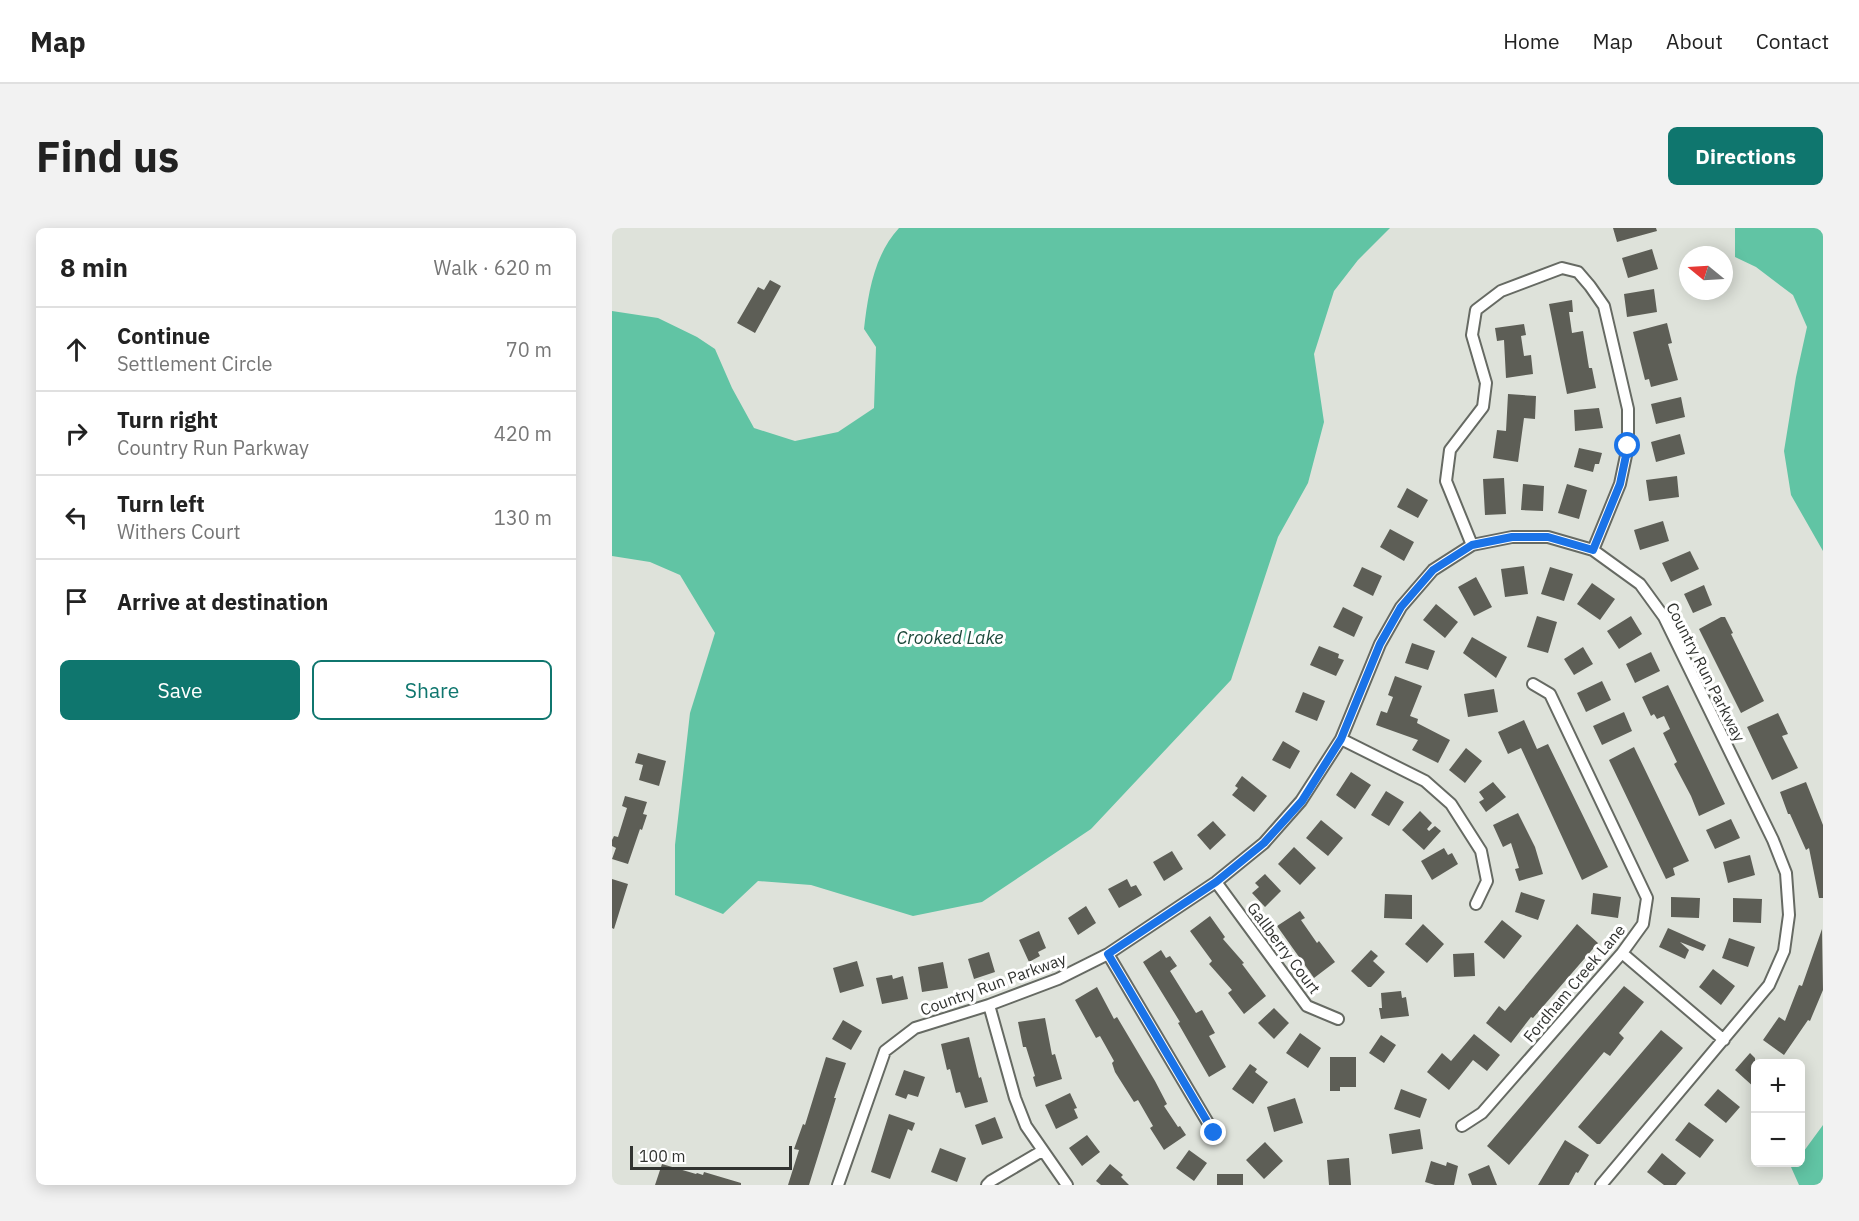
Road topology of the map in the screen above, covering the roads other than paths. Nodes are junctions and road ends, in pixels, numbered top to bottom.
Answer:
1 (1472, 545) junction
2 (1593, 550) junction
3 (1533, 684) dead end
4 (1341, 739) junction
5 (1216, 882) junction
6 (1476, 904) dead end
7 (1622, 953) junction
8 (1108, 954) junction
9 (989, 1005) junction
10 (1338, 1019) dead end
11 (1724, 1040) junction
12 (1462, 1126) dead end
13 (1214, 1133) dead end
14 (1042, 1151) junction
15 (838, 1185) edge
16 (987, 1185) edge
17 (1067, 1185) edge
18 (1601, 1185) edge

1 - 2 street, Country Run Parkway
1 - 2 street
1 - 4 street, Country Run Parkway
2 - 11 street, Country Run Parkway
3 - 7 street, Fordham Creek Lane
4 - 5 street, Country Run Parkway
4 - 6 street
5 - 8 street, Country Run Parkway
5 - 10 street, Gallberry Court
7 - 11 street
7 - 12 street, Fordham Creek Lane
8 - 9 street, Country Run Parkway
8 - 13 street
9 - 14 street
9 - 15 street, Country Run Parkway
11 - 18 street, Country Run Parkway
14 - 16 street
14 - 17 street

